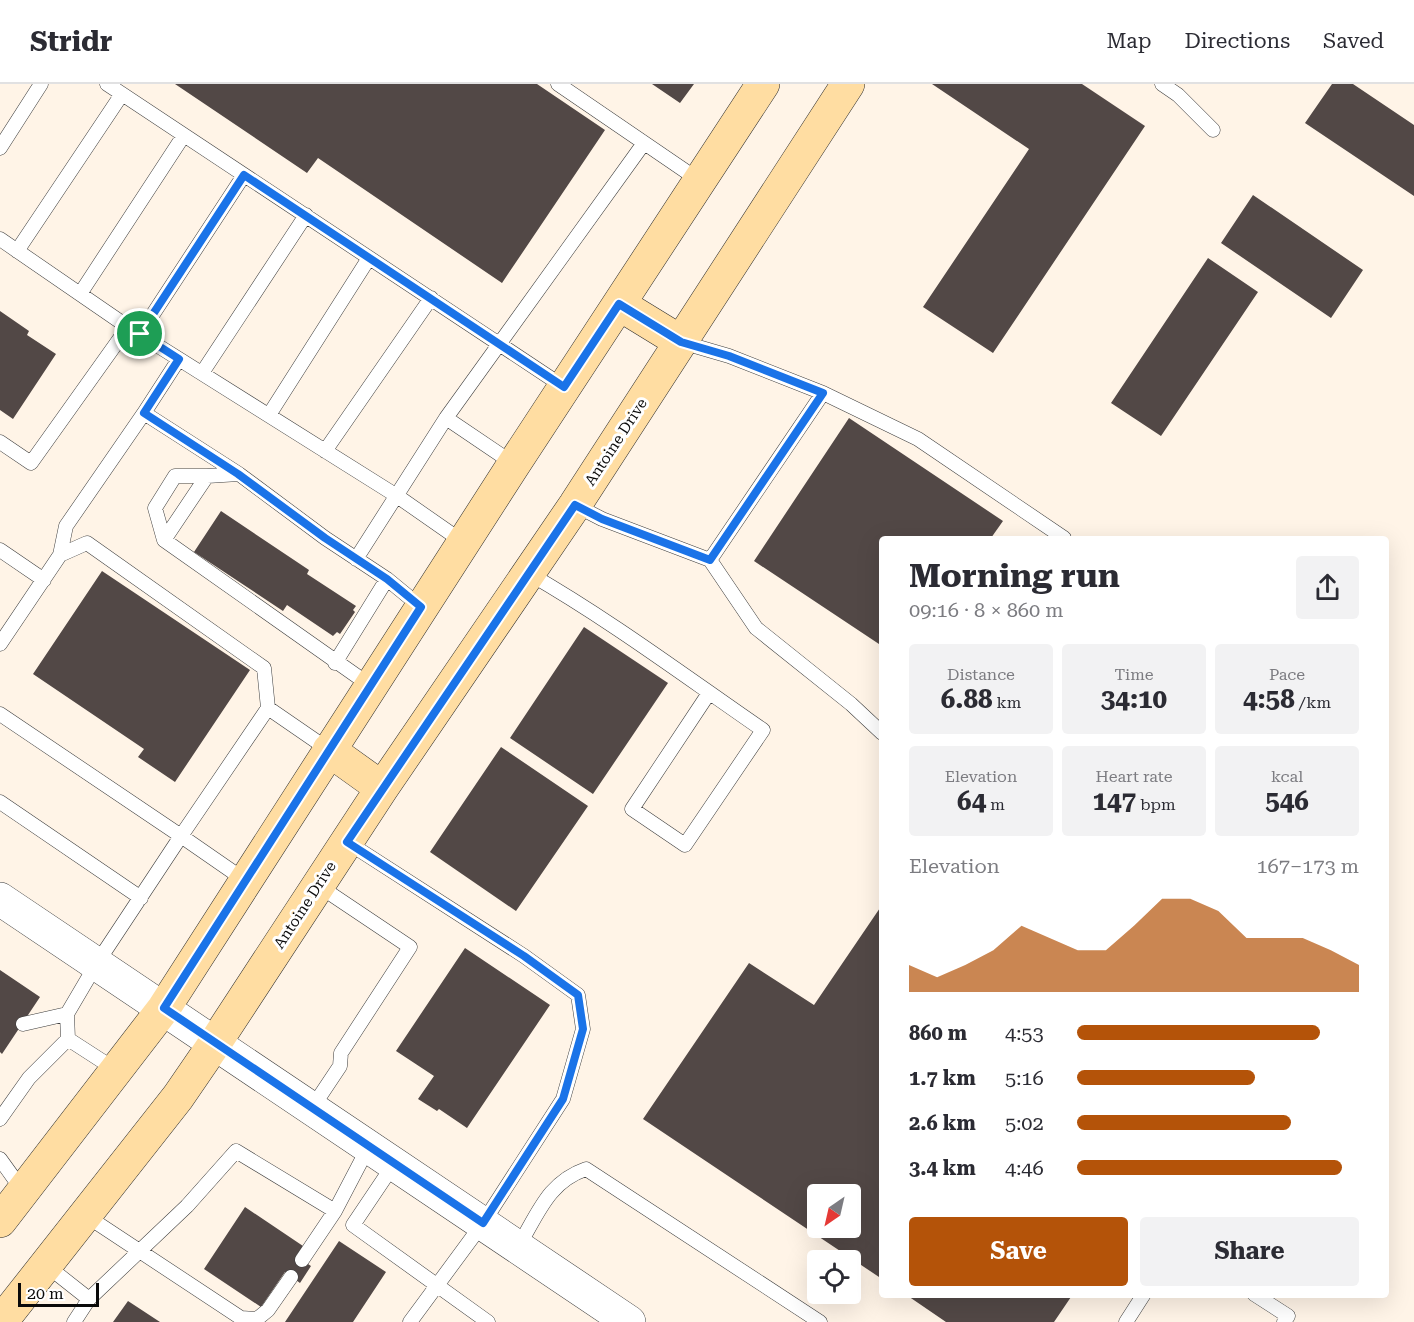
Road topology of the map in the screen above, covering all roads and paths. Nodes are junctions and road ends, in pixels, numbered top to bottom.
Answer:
1 (41, 84) edge
2 (106, 84) edge
3 (558, 84) edge
4 (764, 84) edge
5 (848, 84) edge
6 (1162, 84) edge
7 (122, 94) junction
8 (1213, 130) dead end
9 (184, 135) junction
10 (644, 143) junction
11 (0, 148) edge
12 (244, 175) junction
13 (701, 182) junction
14 (306, 215) junction
15 (0, 239) edge
16 (17, 251) junction
17 (369, 258) junction
18 (80, 294) junction
19 (431, 298) junction
20 (619, 304) junction
21 (134, 331) junction
22 (681, 342) junction
23 (499, 343) junction
24 (179, 359) junction
25 (202, 373) junction
26 (564, 387) junction
27 (823, 393) junction
28 (144, 413) junction
29 (269, 415) junction
30 (446, 418) junction
31 (0, 442) edge
32 (325, 451) junction
33 (513, 464) junction
34 (238, 474) junction
35 (207, 476) junction
36 (397, 496) junction
37 (575, 505) junction
38 (1061, 536) edge
39 (164, 540) junction
40 (463, 542) junction
41 (0, 550) edge
42 (60, 555) junction
43 (356, 559) junction
44 (710, 560) junction
45 (528, 573) junction
46 (387, 579) junction
47 (44, 580) junction
48 (421, 607) junction
49 (0, 644) edge
50 (335, 663) junction
51 (370, 686) junction
52 (709, 693) junction
53 (268, 708) junction
54 (0, 714) edge
55 (879, 730) edge
56 (329, 750) junction
57 (382, 788) junction
58 (0, 802) edge
59 (181, 836) junction
60 (347, 842) junction
61 (246, 881) junction
62 (319, 886) junction
63 (141, 897) junction
64 (0, 899) edge
65 (97, 963) junction
66 (164, 1008) junction
67 (67, 1014) junction
68 (23, 1024) dead end
69 (68, 1039) junction
70 (215, 1043) junction
71 (116, 1070) junction
72 (312, 1108) junction
73 (0, 1119) edge
74 (382, 1155) junction
75 (0, 1159) edge
76 (23, 1191) junction
77 (335, 1211) junction
78 (85, 1215) junction
79 (0, 1221) edge
80 (483, 1223) junction
81 (518, 1247) junction
82 (139, 1252) junction
83 (302, 1260) dead end
84 (46, 1264) junction
85 (291, 1277) dead end
86 (436, 1285) junction
87 (1141, 1298) edge
88 (1260, 1298) edge
89 (89, 1299) junction
90 (618, 1319) edge
91 (1, 1322) edge
92 (74, 1322) edge
93 (410, 1322) edge
94 (488, 1322) edge
95 (820, 1322) edge
96 (1126, 1322) edge
97 (1284, 1322) edge

1 - 11 lane
2 - 7 lane
3 - 10 lane
4 - 13 main road
5 - 22 main road, Antoine Drive
6 - 8 lane
7 - 9 lane
7 - 16 lane
9 - 12 lane
9 - 18 lane
10 - 13 lane
10 - 23 lane
12 - 14 lane
12 - 21 lane
13 - 20 main road
14 - 17 lane
14 - 25 lane
15 - 16 lane
16 - 18 lane
17 - 19 lane
17 - 29 lane
18 - 21 lane
19 - 23 lane
19 - 32 lane
20 - 22 main road
20 - 26 main road
21 - 24 lane
21 - 31 lane
22 - 27 lane
22 - 37 main road, Antoine Drive
23 - 26 lane
23 - 30 lane
24 - 25 lane
24 - 28 lane
25 - 29 lane
26 - 33 main road
27 - 38 lane
27 - 44 lane
28 - 34 lane
28 - 42 lane
29 - 32 lane
30 - 33 lane
30 - 36 lane
32 - 36 lane
33 - 40 main road
34 - 35 lane
34 - 43 lane
35 - 39 lane
35 - 39 lane
36 - 40 lane
36 - 43 lane
37 - 44 lane
37 - 45 main road, Antoine Drive
39 - 50 lane
40 - 48 main road
41 - 47 lane
42 - 47 lane
42 - 53 lane
43 - 46 lane
44 - 55 lane
45 - 52 lane
45 - 57 main road, Antoine Drive
46 - 48 lane
46 - 50 lane
47 - 49 lane
48 - 51 main road
50 - 51 lane
51 - 56 main road
52 - 52 lane
53 - 56 lane
53 - 59 lane
54 - 59 lane
56 - 57 main road
56 - 61 main road
57 - 60 main road, Antoine Drive
58 - 63 lane
59 - 61 lane
59 - 63 lane
60 - 62 main road, Antoine Drive
60 - 80 lane
61 - 66 main road
62 - 70 main road, Antoine Drive
62 - 72 lane
63 - 65 lane
64 - 65 street
65 - 66 street
65 - 67 lane
66 - 70 street
66 - 71 main road
67 - 68 lane
67 - 69 lane
69 - 71 lane
69 - 73 lane
70 - 72 street
70 - 78 main road, Antoine Drive
71 - 76 main road
72 - 74 street
74 - 77 lane
74 - 80 street
74 - 86 lane
75 - 76 lane
76 - 79 main road
77 - 82 lane
77 - 83 lane
78 - 82 lane
78 - 84 main road, Antoine Drive
80 - 81 street
80 - 86 lane
81 - 90 street
81 - 95 lane
82 - 85 lane
82 - 89 lane
84 - 89 lane
84 - 91 main road, Antoine Drive
86 - 93 lane
86 - 94 lane
87 - 96 lane
88 - 97 lane
89 - 92 lane

